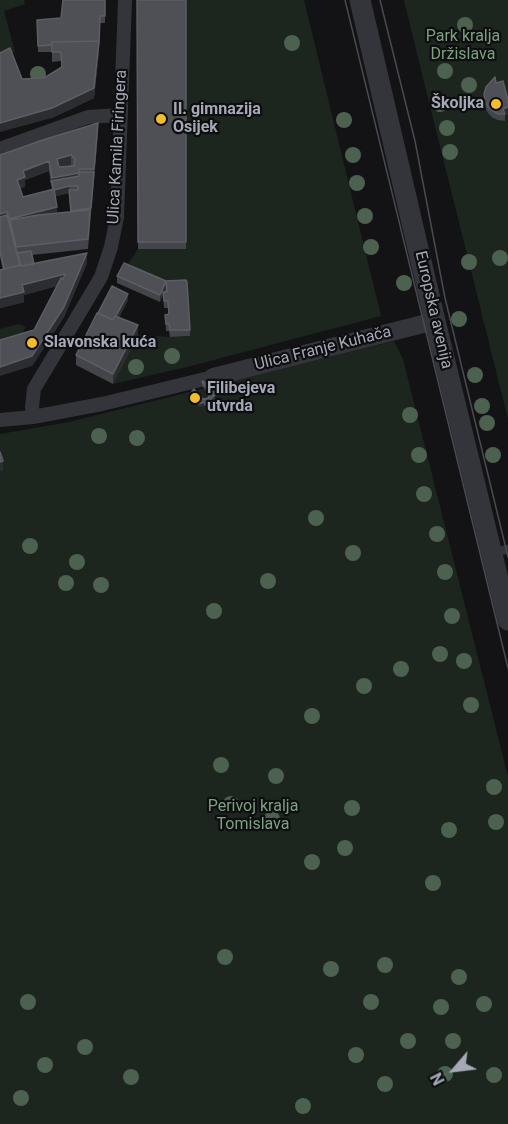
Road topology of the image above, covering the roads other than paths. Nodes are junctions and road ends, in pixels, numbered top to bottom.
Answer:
1 (125, 0) edge
2 (360, 0) edge
3 (120, 115) junction
4 (0, 149) edge
5 (435, 321) junction
6 (213, 377) joint
7 (33, 417) junction
8 (0, 420) edge
9 (500, 551) edge
10 (508, 620) edge

1 - 3 street, Ulica Kamila Firingera
2 - 5 street, Europska avenija
3 - 4 street
3 - 7 street, Ulica Kamila Firingera
5 - 6 street, Ulica Franje Kuhača
5 - 9 street, Europska avenija
6 - 7 street, Ulica Franje Kuhača
7 - 8 street, Ulica Franje Kuhača
9 - 10 street, Europska avenija

